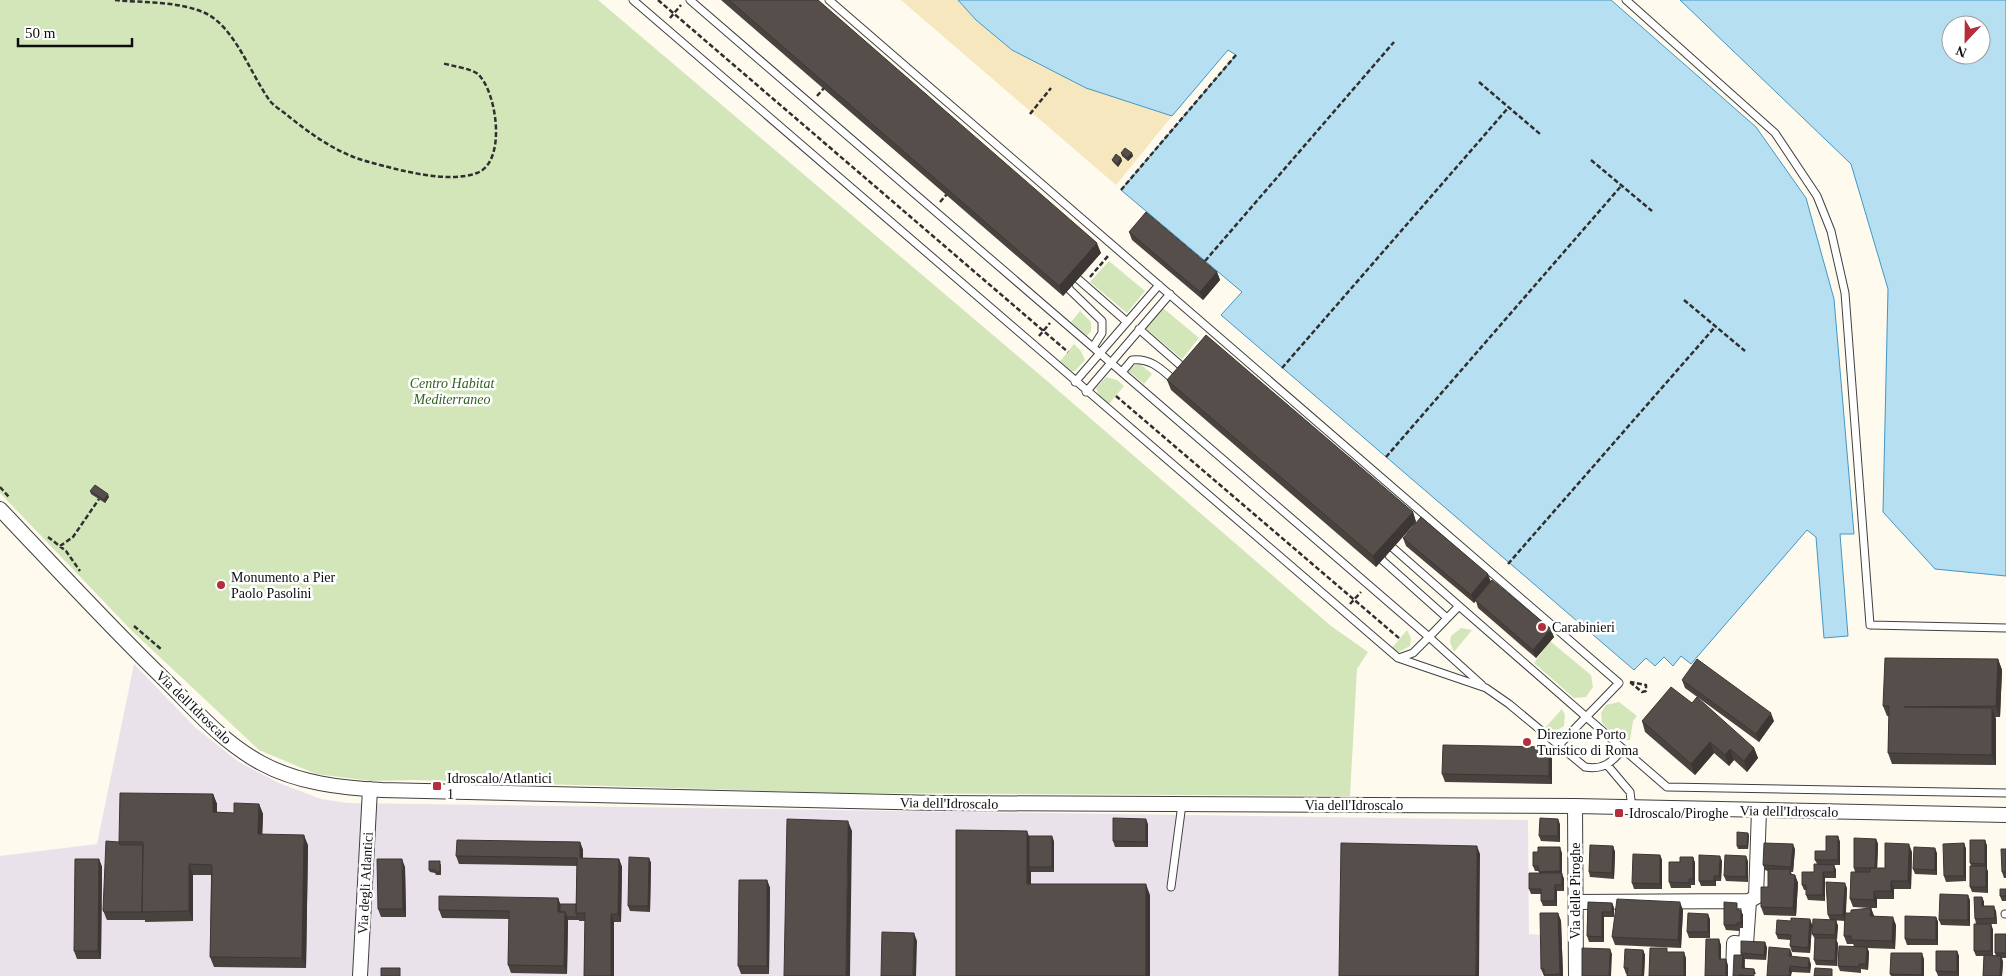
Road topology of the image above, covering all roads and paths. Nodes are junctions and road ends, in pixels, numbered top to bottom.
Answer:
1 (116, 0) edge
2 (633, 0) edge
3 (658, 0) edge
4 (685, 0) edge
5 (690, 0) edge
6 (829, 0) edge
7 (1626, 0) edge
8 (674, 13) junction
9 (663, 26) junction
10 (1394, 42) dead end
11 (1236, 55) dead end
12 (442, 63) dead end
13 (1479, 82) dead end
14 (1051, 88) dead end
15 (1508, 108) junction
16 (1030, 114) dead end
17 (1540, 134) dead end
18 (1591, 160) dead end
19 (1622, 185) junction
20 (1121, 190) dead end
21 (1652, 211) dead end
22 (1115, 248) junction
23 (1205, 261) edge
24 (1066, 275) edge
25 (1081, 282) joint
26 (1159, 285) junction
27 (1170, 294) junction
28 (1684, 300) dead end
29 (1127, 322) junction
30 (1715, 327) junction
31 (1139, 329) junction
32 (1093, 347) junction
33 (1745, 351) dead end
34 (1068, 352) dead end
35 (1100, 353) junction
36 (1111, 362) junction
37 (1282, 368) dead end
38 (1188, 371) edge
39 (1122, 372) junction
40 (1075, 382) junction
41 (1184, 384) edge
42 (1086, 392) junction
43 (1116, 396) dead end
44 (1386, 457) dead end
45 (99, 499) edge
46 (0, 509) edge
47 (1379, 542) edge
48 (60, 546) dead end
49 (1393, 548) edge
50 (1508, 564) dead end
51 (1459, 606) junction
52 (1447, 618) junction
53 (2006, 628) edge
54 (1429, 637) junction
55 (1400, 639) dead end
56 (1398, 658) junction
57 (1629, 682) joint
58 (1486, 688) junction
59 (1586, 717) junction
60 (1558, 746) junction
61 (1623, 750) junction
62 (1608, 766) junction
63 (370, 789) junction
64 (2006, 793) edge
65 (1182, 804) junction
66 (1575, 806) junction
67 (1632, 808) junction
68 (1759, 810) junction
69 (2006, 815) edge
70 (1171, 888) dead end
71 (1749, 901) junction
72 (1575, 902) junction
73 (360, 976) edge
74 (1576, 976) edge
75 (1733, 976) edge

1 - 12 path
2 - 9 lane
3 - 8 path
4 - 8 path
5 - 32 lane
6 - 22 lane
7 - 53 lane
8 - 9 path
8 - 34 path
9 - 40 lane
10 - 23 path
11 - 20 path
13 - 15 path
14 - 16 path
15 - 17 path
15 - 37 path
18 - 19 path
19 - 21 path
19 - 44 path
22 - 25 path
22 - 26 lane
24 - 32 lane
25 - 29 lane
26 - 27 lane
26 - 29 lane
27 - 31 lane
27 - 59 lane
28 - 30 path
29 - 35 lane
30 - 33 path
30 - 50 path
31 - 36 lane
31 - 38 lane
32 - 35 lane
35 - 36 lane
35 - 40 lane
36 - 39 lane
36 - 42 lane
39 - 41 lane
39 - 54 lane
40 - 42 lane
42 - 56 lane
43 - 55 path
45 - 48 path
46 - 63 street, Via dell'Idroscalo
47 - 52 lane
49 - 51 lane
51 - 52 lane
51 - 59 lane
52 - 54 lane
54 - 56 lane
54 - 58 lane
56 - 58 lane
57 - 57 path
58 - 60 lane
59 - 60 lane
59 - 61 lane
60 - 62 lane
61 - 62 lane
61 - 64 lane
62 - 67 lane
63 - 65 street, Via dell'Idroscalo
63 - 73 street, Via degli Atlantici
65 - 66 street, Via dell'Idroscalo
65 - 70 lane
66 - 67 street, Via dell'Idroscalo
66 - 72 street, Via delle Piroghe
67 - 68 street, Via dell'Idroscalo
68 - 69 street, Via dell'Idroscalo
68 - 71 street
71 - 72 street
71 - 75 street
72 - 74 street, Via delle Piroghe

